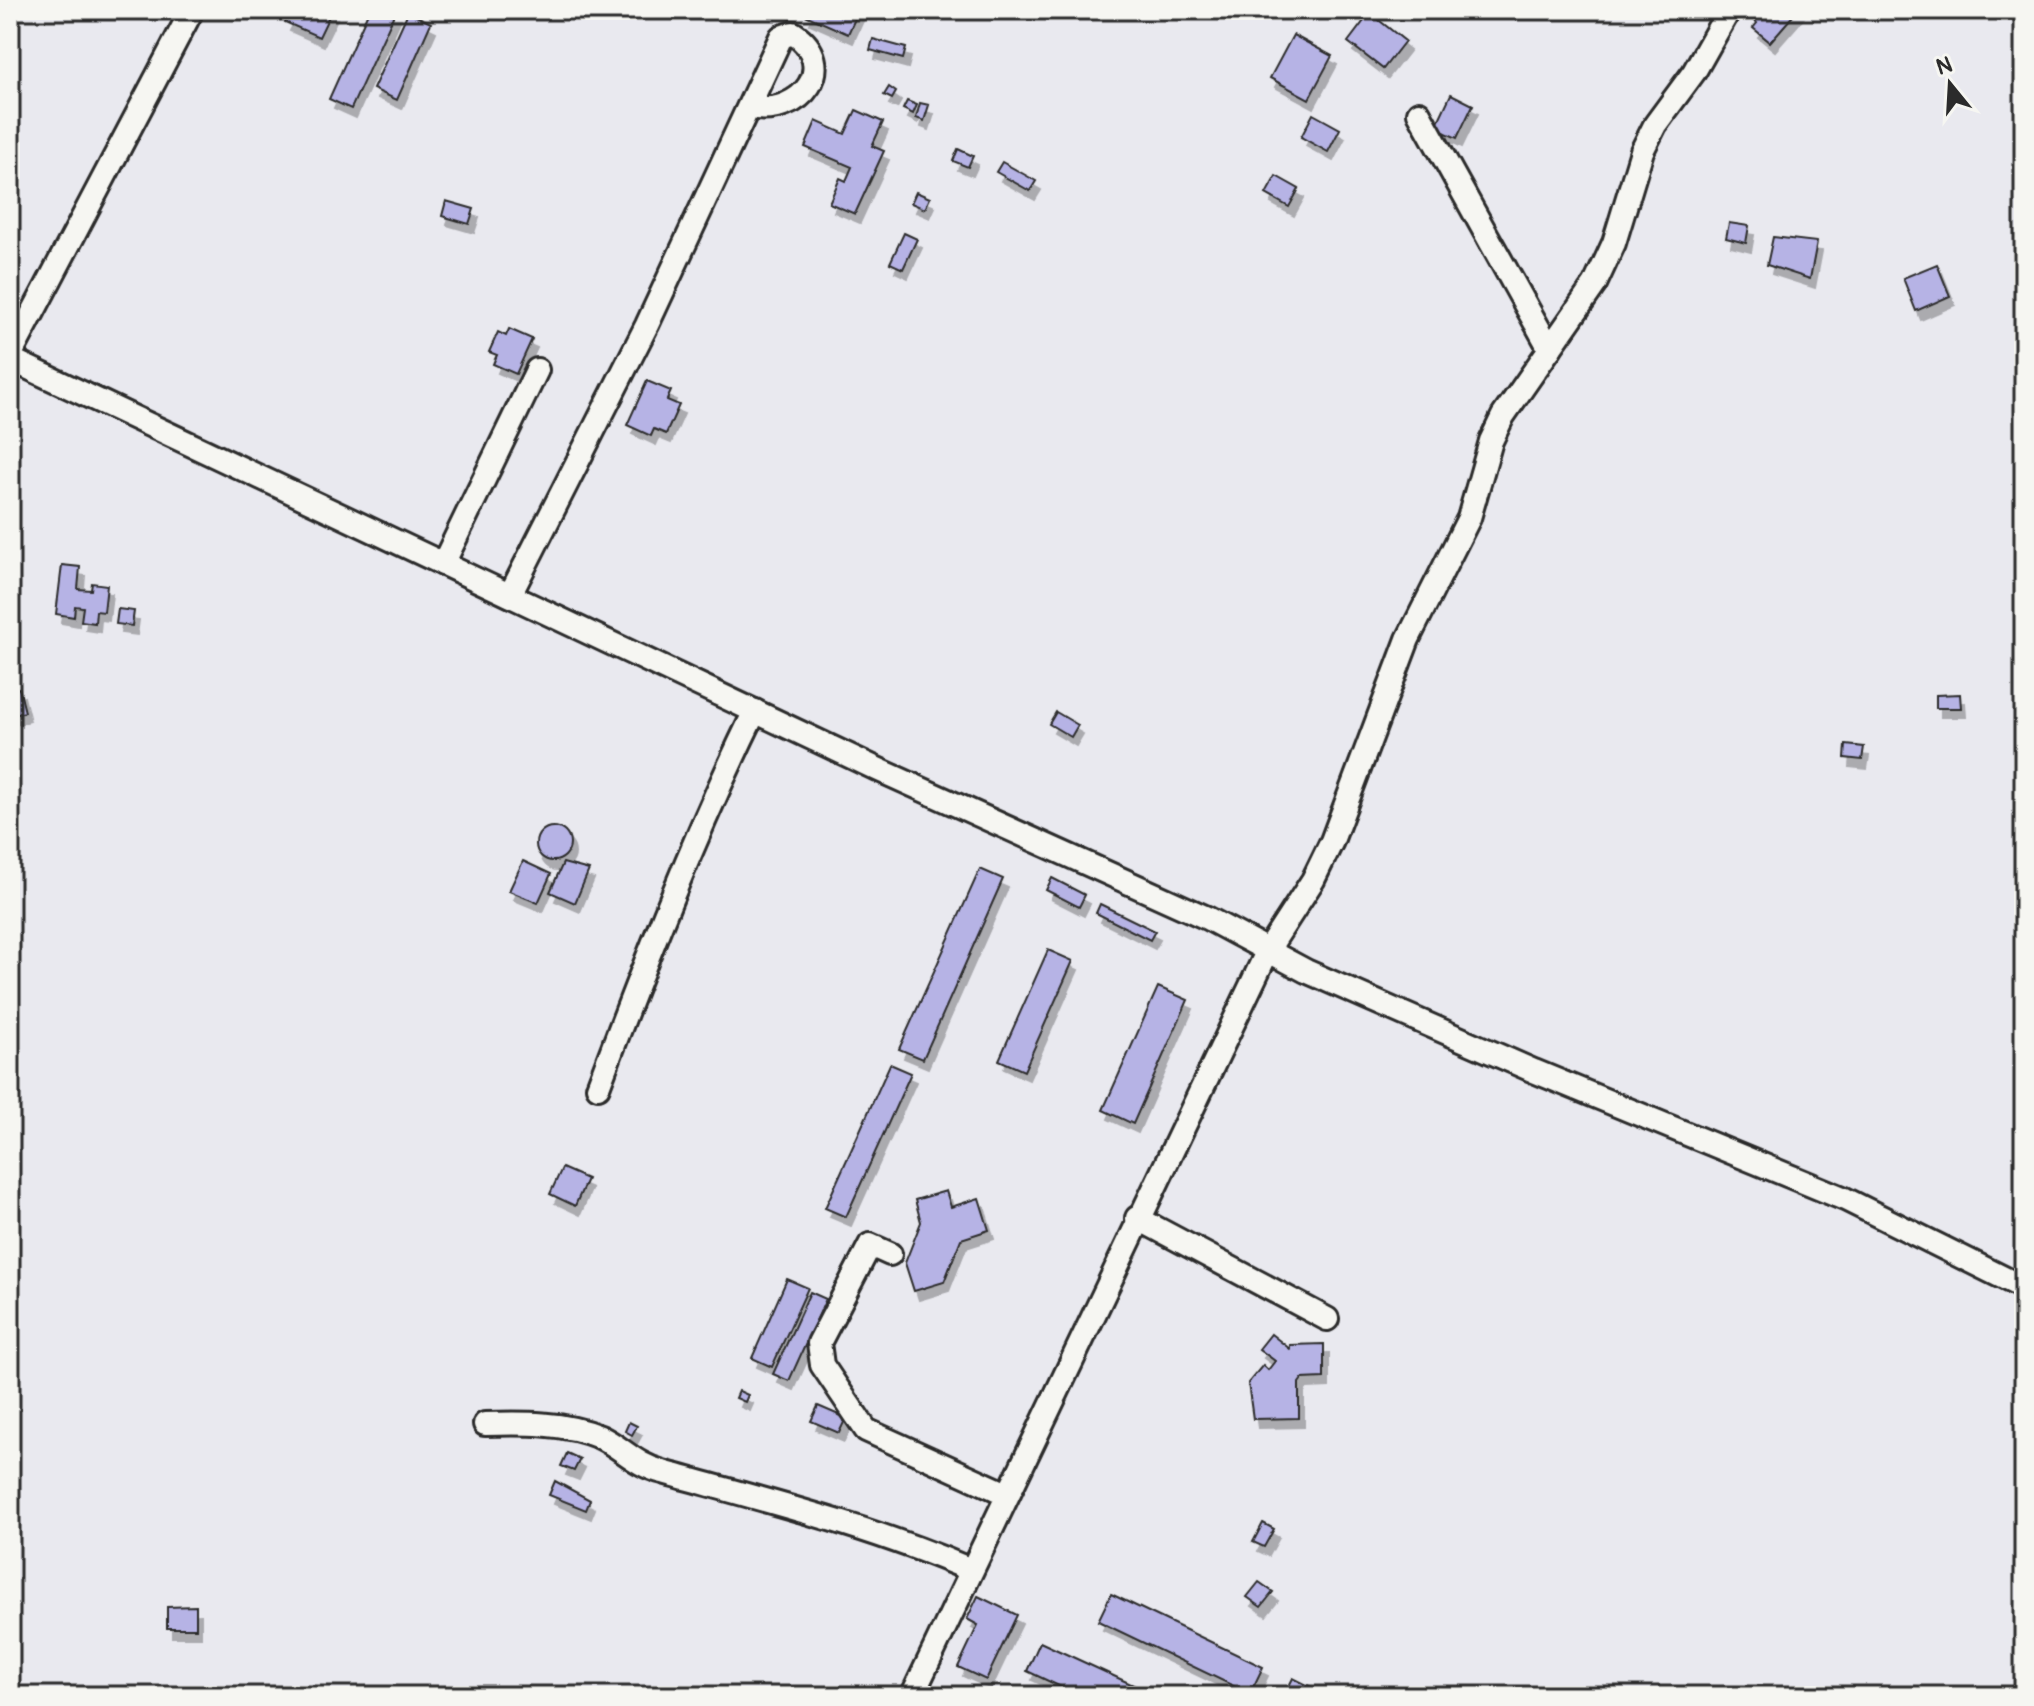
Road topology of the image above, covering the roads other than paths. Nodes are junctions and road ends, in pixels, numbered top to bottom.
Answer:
1 (192, 10) edge
2 (1729, 10) edge
3 (749, 107) dead end
4 (1419, 113) dead end
5 (1550, 349) junction
6 (10, 358) edge
7 (537, 370) dead end
8 (443, 564) junction
9 (510, 595) junction
10 (755, 711) junction
11 (1269, 948) junction
12 (598, 1087) dead end
13 (1137, 1218) junction
14 (890, 1254) dead end
15 (2024, 1288) edge
16 (1327, 1319) dead end
17 (485, 1424) dead end
18 (1007, 1494) junction
19 (971, 1570) junction
20 (912, 1696) edge

1 - 6 street
2 - 5 street
3 - 9 street
4 - 5 street
5 - 11 street
6 - 8 street
7 - 8 street
8 - 9 street
9 - 10 street
10 - 11 street
10 - 12 street
11 - 13 street
11 - 15 street
13 - 16 street
13 - 18 street
14 - 18 street
17 - 19 street
18 - 19 street
19 - 20 street

